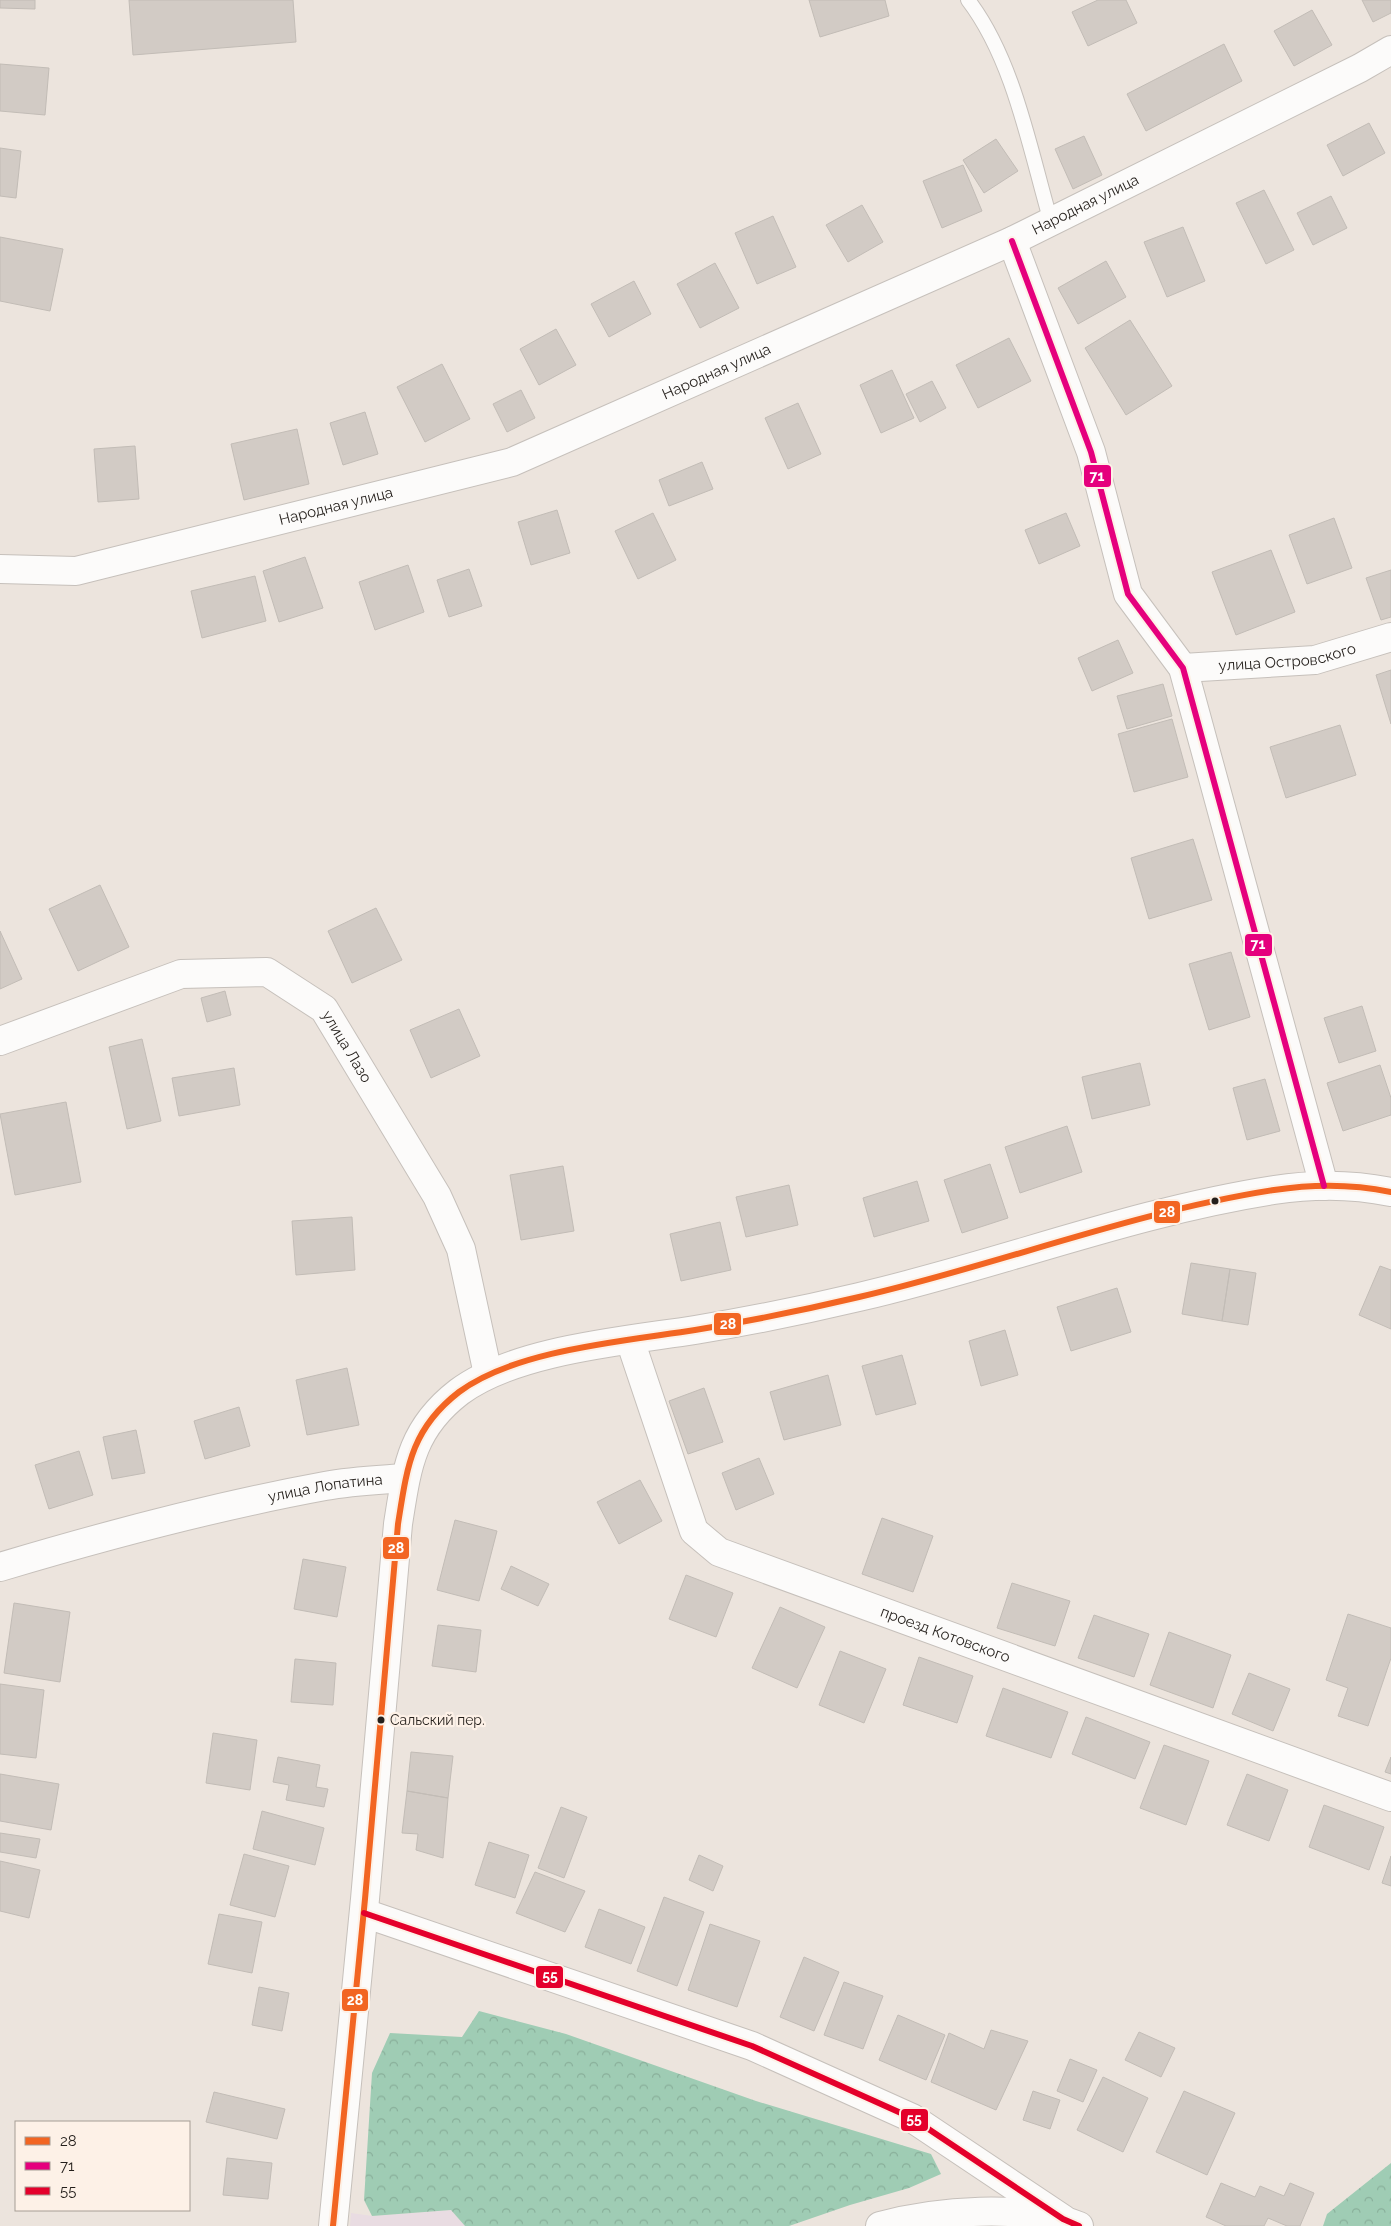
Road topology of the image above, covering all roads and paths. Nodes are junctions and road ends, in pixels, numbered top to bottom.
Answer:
1 (968, 0) edge
2 (1391, 50) edge
3 (1051, 222) junction
4 (1012, 241) junction
5 (0, 568) edge
6 (1391, 638) edge
7 (1183, 668) junction
8 (0, 1041) edge
9 (1324, 1186) junction
10 (1391, 1192) edge
11 (630, 1340) junction
12 (488, 1374) junction
13 (405, 1478) junction
14 (0, 1567) edge
15 (1391, 1797) edge
16 (364, 1913) junction
17 (1071, 2223) edge
18 (333, 2226) edge
19 (880, 2226) edge

1 - 3 lane
2 - 3 street, Народная улица
3 - 4 street, Народная улица
4 - 5 street, Народная улица
4 - 7 street
6 - 7 street, улица Островского
7 - 9 street
8 - 12 street, улица Лазо
9 - 10 street
9 - 11 street
11 - 12 street
11 - 15 street, проезд Котовского
12 - 13 street
13 - 14 street, улица Лопатина
13 - 16 street
16 - 17 street
16 - 18 street
17 - 19 street

